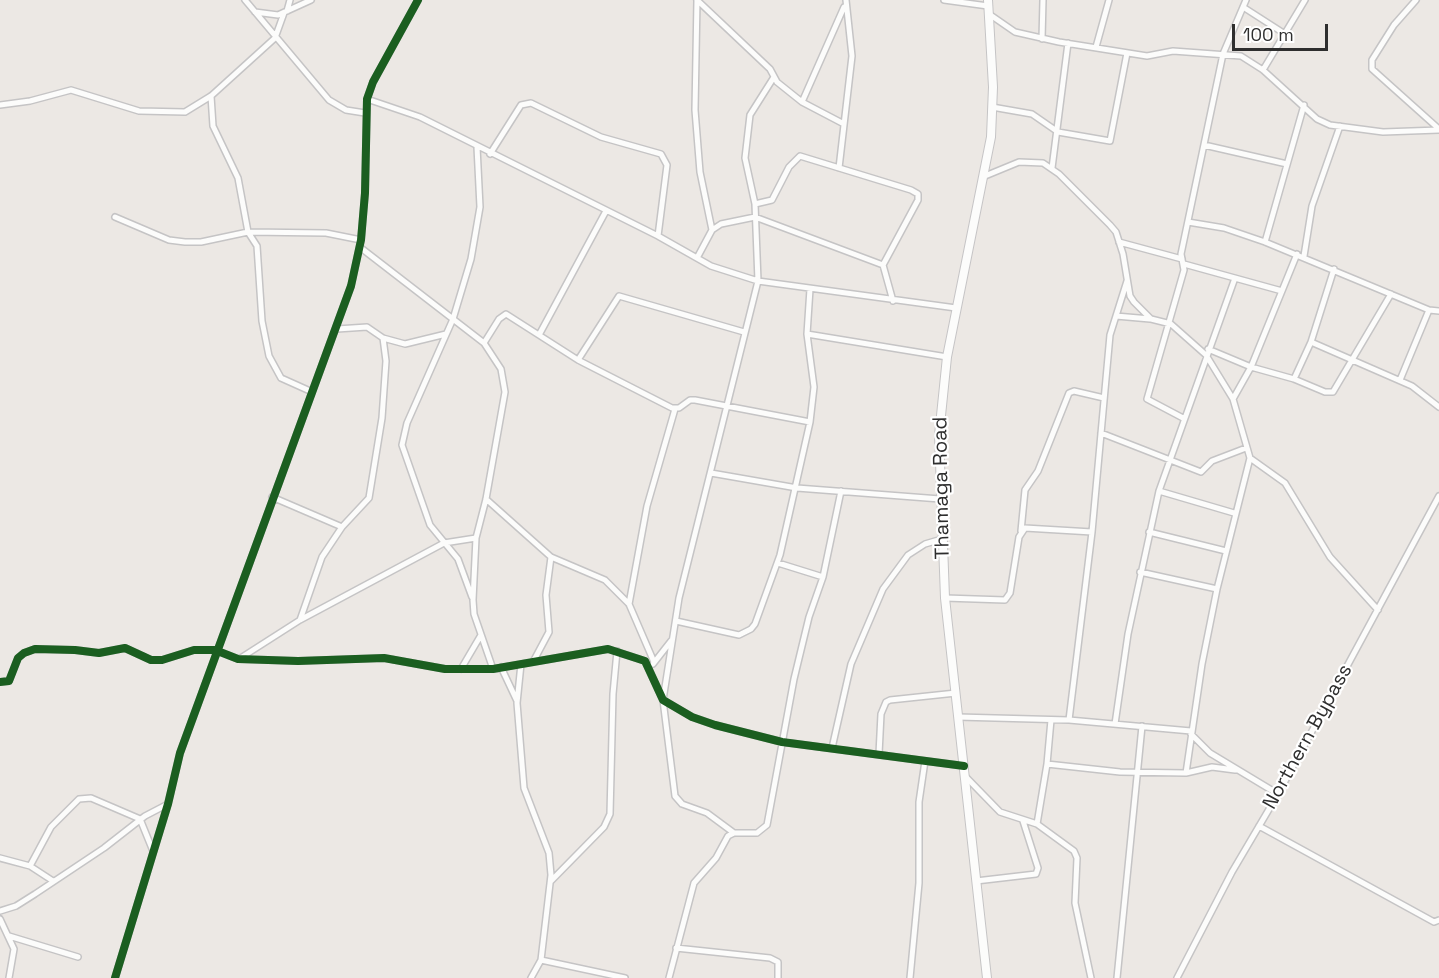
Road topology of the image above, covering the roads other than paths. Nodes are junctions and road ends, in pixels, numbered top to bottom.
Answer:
1 (245, 0) edge
2 (290, 0) edge
3 (311, 0) edge
4 (697, 0) edge
5 (944, 0) edge
6 (1042, 0) edge
7 (1109, 0) edge
8 (1246, 0) edge
9 (1305, 0) edge
10 (1416, 0) edge
11 (416, 1) edge
12 (845, 3) edge
13 (988, 6) edge
14 (1243, 8) junction
15 (255, 12) junction
16 (286, 12) junction
17 (1285, 34) junction
18 (275, 38) junction
19 (1042, 39) junction
20 (1068, 43) junction
21 (1096, 46) junction
22 (1127, 52) junction
23 (1223, 54) junction
24 (1263, 70) junction
25 (774, 77) junction
26 (211, 96) junction
27 (367, 99) junction
28 (802, 102) junction
29 (0, 105) edge
30 (1304, 105) junction
31 (992, 108) junction
32 (365, 113) junction
33 (844, 124) junction
34 (1340, 126) junction
35 (1438, 126) edge
36 (1058, 132) junction
37 (1204, 145) junction
38 (477, 147) junction
39 (490, 154) junction
40 (1287, 164) junction
41 (839, 168) junction
42 (1052, 168) junction
43 (985, 176) junction
44 (755, 204) junction
45 (606, 211) junction
46 (115, 217) dead end
47 (756, 217) junction
48 (1188, 222) junction
49 (712, 230) junction
50 (248, 232) junction
51 (658, 236) junction
52 (361, 240) junction
53 (1119, 242) junction
54 (1265, 242) junction
55 (361, 248) junction
56 (1301, 255) junction
57 (697, 258) junction
58 (1183, 261) junction
59 (883, 265) junction
60 (1334, 269) junction
61 (1235, 278) junction
62 (1127, 279) junction
63 (758, 281) junction
64 (810, 290) junction
65 (1281, 291) junction
66 (1391, 294) junction
67 (893, 301) junction
68 (956, 308) junction
69 (1429, 310) junction
70 (1439, 311) edge
71 (1116, 316) junction
72 (453, 319) junction
73 (1151, 319) junction
74 (1171, 324) junction
75 (337, 329) junction
76 (744, 332) junction
77 (446, 334) junction
78 (807, 334) junction
79 (539, 335) junction
80 (383, 338) junction
81 (484, 342) junction
82 (1311, 342) junction
83 (1207, 352) junction
84 (947, 357) junction
85 (1354, 359) junction
86 (578, 360) junction
87 (1251, 367) junction
88 (1294, 379) junction
89 (1400, 380) junction
90 (310, 391) junction
91 (1104, 398) junction
92 (1233, 399) junction
93 (726, 407) junction
94 (1439, 407) edge
95 (675, 409) junction
96 (1184, 418) junction
97 (810, 422) junction
98 (1101, 433) junction
99 (1246, 448) junction
100 (1250, 458) junction
101 (1169, 460) junction
102 (711, 473) junction
103 (797, 488) junction
104 (1159, 490) junction
105 (841, 491) junction
106 (1439, 496) edge
107 (272, 497) junction
108 (486, 499) junction
109 (940, 499) junction
110 (1234, 513) junction
111 (342, 527) junction
112 (1021, 531) junction
113 (1092, 532) junction
114 (1149, 532) junction
115 (476, 538) junction
116 (942, 539) junction
117 (444, 543) junction
118 (1226, 550) junction
119 (551, 557) junction
120 (778, 563) junction
121 (1140, 572) junction
122 (823, 577) junction
123 (1216, 589) junction
124 (945, 598) junction
125 (473, 600) junction
126 (628, 604) junction
127 (1378, 610) junction
128 (300, 621) junction
129 (676, 621) junction
130 (481, 635) junction
131 (672, 640) junction
132 (215, 650) junction
133 (617, 651) junction
134 (238, 659) junction
135 (533, 662) junction
136 (654, 662) junction
137 (521, 664) junction
138 (501, 667) junction
139 (650, 668) junction
140 (461, 669) junction
141 (493, 669) junction
142 (0, 682) edge
143 (956, 693) junction
144 (663, 700) junction
145 (517, 703) junction
146 (958, 717) junction
147 (1051, 720) junction
148 (1068, 720) junction
149 (1115, 724) junction
150 (1142, 726) junction
151 (1191, 733) junction
152 (782, 742) junction
153 (832, 748) junction
154 (879, 754) junction
155 (925, 761) junction
156 (1047, 764) junction
157 (964, 766) junction
158 (1235, 770) junction
159 (1138, 772) junction
160 (1186, 773) junction
161 (965, 776) junction
162 (1278, 794) junction
163 (168, 804) junction
164 (140, 819) junction
165 (1023, 821) junction
166 (1037, 824) junction
167 (1259, 826) junction
168 (734, 832) junction
169 (153, 852) junction
170 (0, 858) edge
171 (30, 866) junction
172 (53, 881) junction
173 (550, 881) junction
174 (976, 881) junction
175 (0, 912) edge
176 (0, 919) edge
177 (1439, 921) edge
178 (9, 936) junction
179 (676, 948) junction
180 (78, 957) dead end
181 (541, 960) junction
182 (9, 978) edge
183 (115, 978) edge
184 (531, 978) edge
185 (625, 978) edge
186 (669, 978) edge
187 (778, 978) edge
188 (909, 978) edge
189 (987, 978) edge
190 (1091, 978) edge
191 (1117, 978) edge
192 (1177, 978) edge

1 - 15 street
2 - 16 street
3 - 16 street
4 - 25 street
4 - 49 street
5 - 13 street
6 - 19 street
7 - 21 street
8 - 14 street
9 - 17 street
10 - 35 street
11 - 27 street
12 - 28 street
12 - 33 street
13 - 19 street
13 - 31 main road, Thamaga Road
14 - 17 street
14 - 23 street
15 - 16 street
15 - 18 street
16 - 18 street
17 - 24 street
18 - 26 street
18 - 32 street
19 - 20 street
20 - 21 street
20 - 36 street
21 - 22 street
22 - 23 street
22 - 36 street
23 - 24 street
23 - 37 street
24 - 30 street
25 - 28 street
25 - 44 street
26 - 29 street
26 - 50 street
27 - 32 street
27 - 38 street
28 - 33 street
30 - 34 street
30 - 40 street
31 - 36 street
31 - 43 main road, Thamaga Road
32 - 52 street
33 - 41 street
34 - 35 street
34 - 56 street
36 - 42 street
37 - 40 street
37 - 48 street
38 - 39 street
38 - 72 street
39 - 45 street
39 - 51 street
40 - 54 street
41 - 44 street
41 - 59 street
42 - 43 street
42 - 53 street
43 - 68 main road, Thamaga Road
44 - 47 street
45 - 51 street
45 - 79 street
46 - 50 street
47 - 49 street
47 - 59 street
47 - 63 street
48 - 54 street
48 - 58 street
49 - 57 street
50 - 52 street
50 - 90 street
51 - 57 street
52 - 55 street
53 - 58 street
53 - 62 street
54 - 56 street
55 - 72 street
55 - 75 street
56 - 60 street
56 - 65 street
57 - 63 street
58 - 61 street
58 - 74 street
59 - 67 street
60 - 66 street
60 - 82 street
61 - 65 street
61 - 83 street
62 - 71 street
62 - 73 street
63 - 64 street
63 - 76 street
64 - 67 street
64 - 78 street
65 - 87 street
66 - 69 street
66 - 85 street
67 - 68 street
68 - 84 main road, Thamaga Road
69 - 70 street
69 - 89 street
71 - 73 street
71 - 91 street
72 - 77 street
72 - 81 street
73 - 74 street
74 - 83 street
74 - 96 street
75 - 80 street
75 - 90 street
76 - 86 street
76 - 93 street
77 - 80 street
77 - 117 street
78 - 84 street
78 - 97 street
79 - 81 street
79 - 86 street
80 - 111 street
81 - 108 street
82 - 85 street
82 - 88 street
83 - 87 street
83 - 92 street
83 - 96 street
84 - 109 main road, Thamaga Road
85 - 88 street
85 - 89 street
86 - 95 street
87 - 88 street
87 - 92 street
89 - 94 street
90 - 107 street
91 - 98 street
91 - 112 street
92 - 99 street
93 - 95 street
93 - 97 street
93 - 102 street
95 - 126 street
96 - 101 street
97 - 103 street
98 - 101 street
98 - 113 street
99 - 100 street
99 - 101 street
100 - 110 street
100 - 127 street
101 - 104 street
102 - 103 street
102 - 129 street
103 - 105 street
103 - 120 street
104 - 110 street
104 - 114 street
105 - 109 street
105 - 122 street
106 - 127 street, Northern Bypass
107 - 111 street
107 - 132 street
108 - 115 street
108 - 119 street
109 - 116 main road, Thamaga Road
110 - 118 street
111 - 128 street
112 - 113 street
112 - 124 street
113 - 148 street
114 - 118 street
114 - 121 street
115 - 117 street
115 - 125 street
116 - 124 main road, Thamaga Road
116 - 153 street
117 - 125 street
117 - 128 street
118 - 123 street
119 - 126 street
119 - 135 street
120 - 122 street
120 - 129 street
121 - 123 street
121 - 149 street
122 - 152 street
123 - 151 street
124 - 143 main road, Thamaga Road
125 - 130 street
126 - 136 street
127 - 162 street, Northern Bypass
128 - 134 street
129 - 131 street
130 - 140 street
130 - 141 street
131 - 136 street
131 - 144 street
132 - 134 street
132 - 142 street
132 - 163 street
133 - 135 street
133 - 139 street
133 - 173 street
134 - 140 street
135 - 137 street
136 - 139 street
137 - 138 street
137 - 145 street
138 - 141 street
138 - 145 street
139 - 144 street
140 - 141 street
143 - 146 main road, Thamaga Road
143 - 154 street
144 - 152 street
144 - 168 street
145 - 173 street
146 - 147 street
146 - 157 main road, Thamaga Road
147 - 148 street
147 - 156 street
148 - 149 street
149 - 150 street
150 - 151 street
150 - 159 street
151 - 158 street
151 - 160 street
152 - 153 street
152 - 168 street
153 - 154 street
154 - 155 street
155 - 157 street
155 - 188 street
156 - 159 street
156 - 166 street
157 - 161 main road, Thamaga Road
158 - 160 street
158 - 162 street
159 - 160 street
159 - 191 street
161 - 165 street
161 - 174 main road, Thamaga Road
162 - 167 street, Northern Bypass
163 - 164 street
163 - 169 street
164 - 169 street
164 - 171 street
164 - 172 street
165 - 166 street
165 - 174 street
166 - 190 street
167 - 177 street
167 - 192 street, Northern Bypass
168 - 179 street
169 - 183 street
170 - 171 street
171 - 172 street
172 - 175 street
173 - 181 street
174 - 189 main road, Thamaga Road
176 - 178 street
178 - 180 street
178 - 182 street
179 - 186 street
179 - 187 street
181 - 184 street
181 - 185 street

